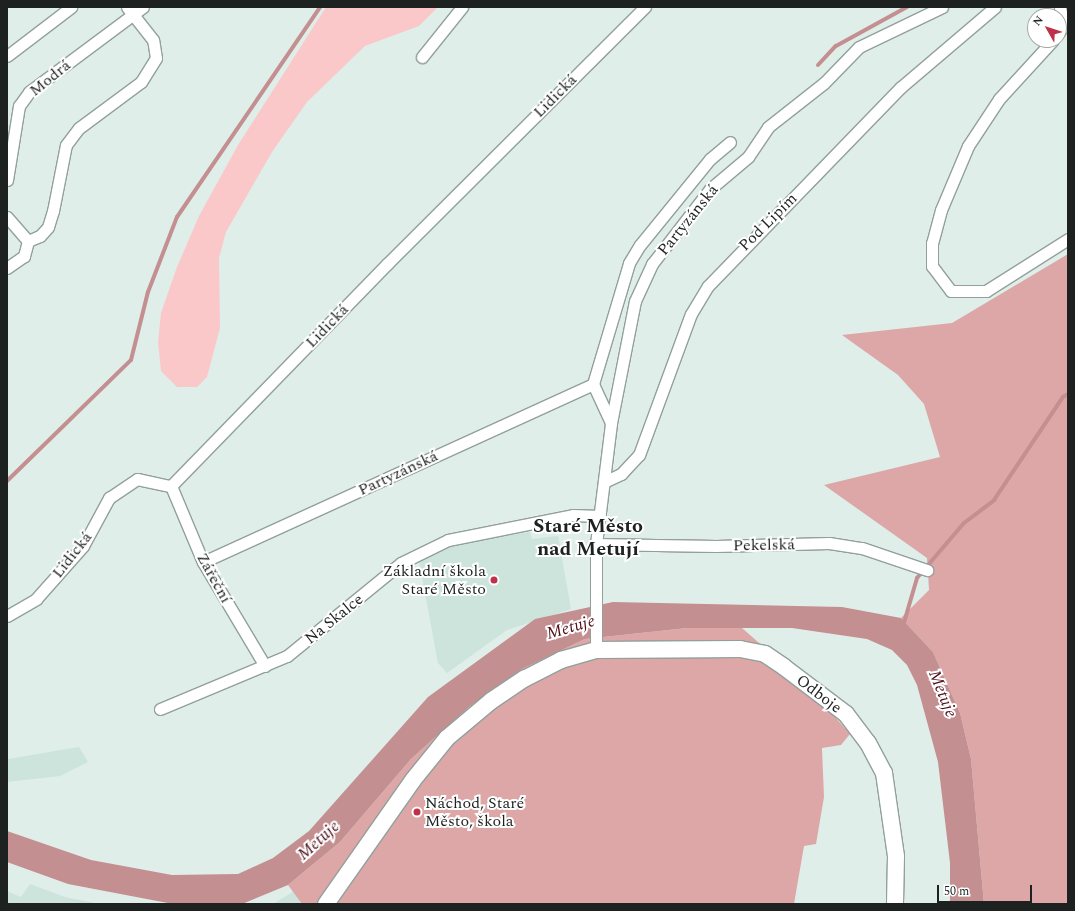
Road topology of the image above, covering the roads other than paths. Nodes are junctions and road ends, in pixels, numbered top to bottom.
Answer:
1 (71, 7) edge
2 (142, 7) edge
3 (462, 7) edge
4 (646, 7) edge
5 (942, 7) edge
6 (995, 7) edge
7 (130, 11) edge
8 (1047, 48) edge
9 (7, 56) edge
10 (422, 57) dead end
11 (730, 142) dead end
12 (7, 180) edge
13 (7, 217) edge
14 (1068, 238) edge
15 (28, 241) junction
16 (7, 268) edge
17 (592, 384) junction
18 (611, 423) junction
19 (606, 481) junction
20 (171, 486) junction
21 (600, 516) junction
22 (596, 544) junction
23 (203, 562) junction
24 (927, 570) dead end
25 (7, 616) edge
26 (596, 645) junction
27 (265, 666) junction
28 (160, 709) dead end
29 (326, 904) edge
30 (894, 904) edge

1 - 9 street
2 - 7 street, Modrá
3 - 10 street
4 - 20 street, Lidická
5 - 18 street, Partyzánská
6 - 19 street, Pod Lipím
7 - 12 street, Modrá
7 - 15 street
8 - 14 street
11 - 17 street, Partyzánská
13 - 15 street
15 - 16 street
17 - 18 street
17 - 23 street, Partyzánská
18 - 19 street, Partyzánská
19 - 21 street, Partyzánská
20 - 23 street, Zářeční
20 - 25 street, Lidická
21 - 22 street, Partyzánská
21 - 27 street, Na Skalce
22 - 24 street, Pekelská
22 - 26 street, Partyzánská
23 - 27 street, Zářeční
26 - 29 street, Odboje
26 - 30 street, Odboje
27 - 28 street, Na Skalce

